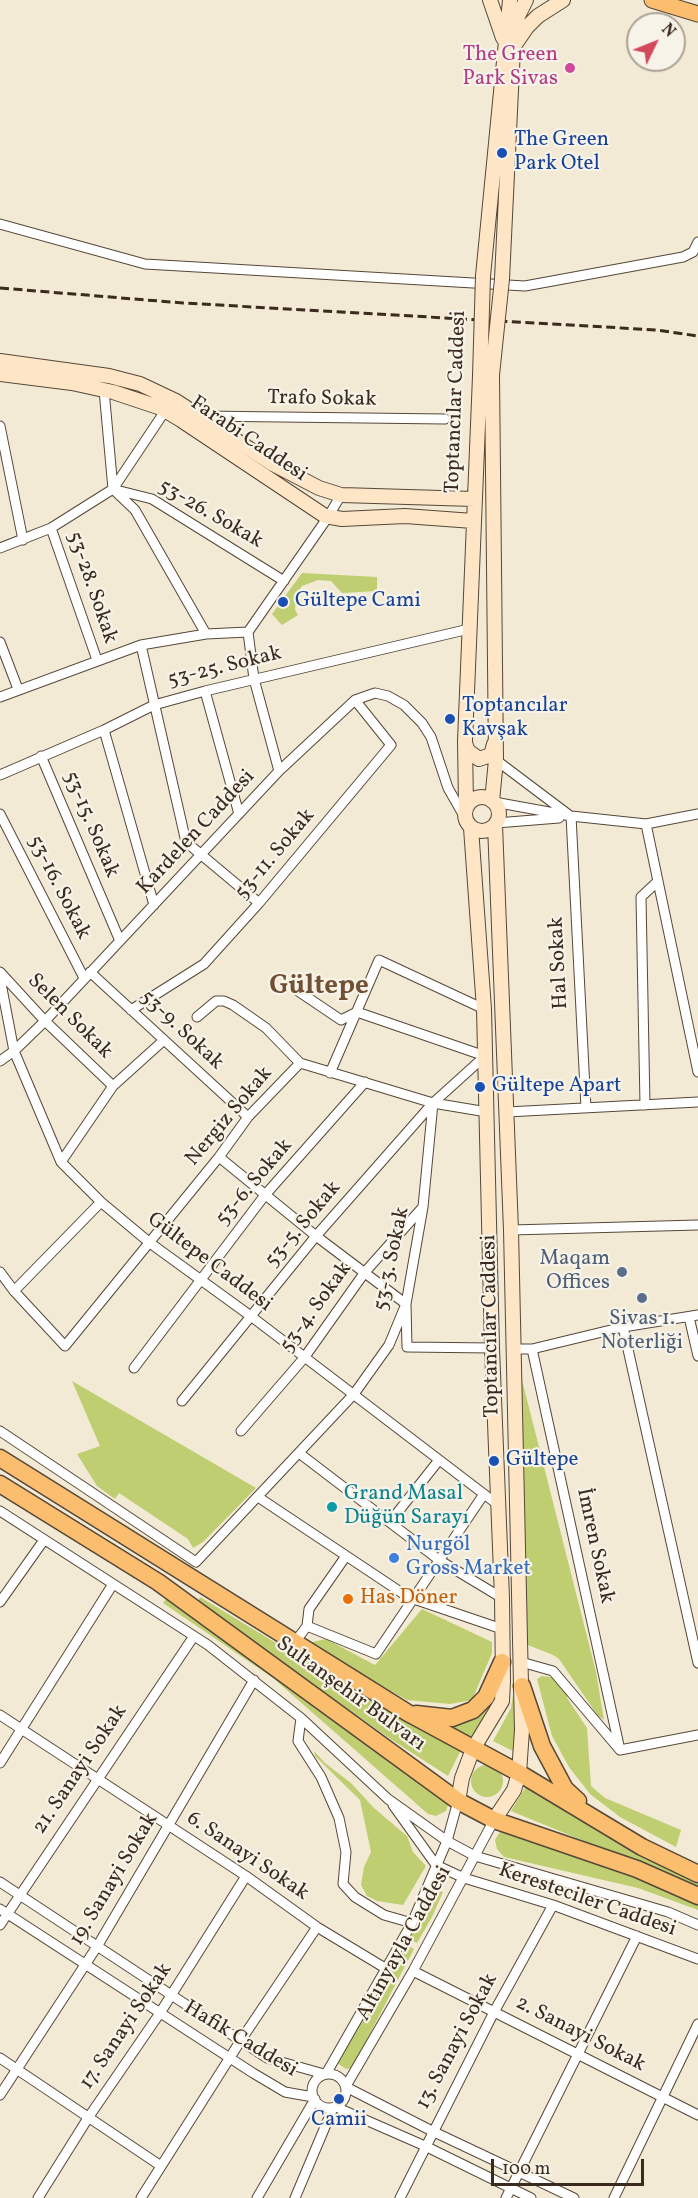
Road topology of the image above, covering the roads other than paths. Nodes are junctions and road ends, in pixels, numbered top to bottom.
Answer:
1 (490, 0) edge
2 (510, 0) edge
3 (526, 0) edge
4 (563, 0) edge
5 (652, 0) edge
6 (698, 14) edge
7 (509, 50) junction
8 (0, 224) edge
9 (698, 242) edge
10 (0, 361) edge
11 (0, 374) edge
12 (486, 376) junction
13 (104, 390) junction
14 (165, 411) junction
15 (198, 416) junction
16 (445, 419) dead end
17 (0, 426) edge
18 (113, 489) junction
19 (341, 495) junction
20 (474, 500) junction
21 (328, 517) junction
22 (473, 521) junction
23 (51, 528) junction
24 (23, 540) junction
25 (0, 548) edge
26 (284, 581) junction
27 (469, 629) junction
28 (248, 632) junction
29 (206, 634) junction
30 (0, 642) edge
31 (141, 645) junction
32 (97, 660) junction
33 (254, 679) junction
34 (18, 689) junction
35 (205, 691) junction
36 (0, 697) edge
37 (355, 700) junction
38 (154, 705) junction
39 (104, 730) junction
40 (465, 741) junction
41 (494, 744) junction
42 (42, 756) junction
43 (496, 760) junction
44 (279, 771) junction
45 (0, 775) edge
46 (493, 801) junction
47 (465, 811) junction
48 (0, 814) edge
49 (239, 814) junction
50 (698, 814) edge
51 (571, 816) junction
52 (496, 824) junction
53 (646, 824) junction
54 (471, 828) junction
55 (201, 855) junction
56 (657, 882) junction
57 (259, 903) junction
58 (154, 905) junction
59 (120, 941) junction
60 (0, 972) edge
61 (87, 975) junction
62 (0, 978) edge
63 (296, 989) dead end
64 (484, 1009) junction
65 (131, 1010) junction
66 (357, 1012) junction
67 (198, 1017) dead end
68 (45, 1021) junction
69 (164, 1040) junction
70 (14, 1051) junction
71 (485, 1056) junction
72 (0, 1061) edge
73 (300, 1063) junction
74 (698, 1071) edge
75 (330, 1072) junction
76 (365, 1082) junction
77 (113, 1086) junction
78 (698, 1102) edge
79 (433, 1103) junction
80 (645, 1105) junction
81 (586, 1108) junction
82 (487, 1112) junction
83 (507, 1112) junction
84 (248, 1117) junction
85 (219, 1157) junction
86 (61, 1162) junction
87 (265, 1195) junction
88 (101, 1202) junction
89 (423, 1207) junction
90 (698, 1225) edge
91 (511, 1230) junction
92 (316, 1236) junction
93 (150, 1243) junction
94 (0, 1272) edge
95 (365, 1272) junction
96 (199, 1280) junction
97 (14, 1291) junction
98 (406, 1304) junction
99 (694, 1316) edge
100 (252, 1317) junction
101 (623, 1327) junction
102 (492, 1348) junction
103 (514, 1349) junction
104 (532, 1349) junction
105 (698, 1356) edge
106 (304, 1358) junction
107 (134, 1368) dead end
108 (354, 1394) junction
109 (182, 1401) dead end
110 (0, 1431) edge
111 (241, 1431) dead end
112 (299, 1452) junction
113 (0, 1458) edge
114 (440, 1460) junction
115 (0, 1484) edge
116 (484, 1494) junction
117 (258, 1497) junction
118 (497, 1503) junction
119 (0, 1511) edge
120 (390, 1522) junction
121 (44, 1540) junction
122 (346, 1556) junction
123 (439, 1560) junction
124 (113, 1584) junction
125 (502, 1598) junction
126 (414, 1600) junction
127 (0, 1602) edge
128 (307, 1626) junction
129 (502, 1629) junction
130 (194, 1636) junction
131 (295, 1642) junction
132 (698, 1660) edge
133 (502, 1662) junction
134 (521, 1662) junction
135 (254, 1680) junction
136 (522, 1686) junction
137 (408, 1713) junction
138 (0, 1715) edge
139 (301, 1718) junction
140 (21, 1730) junction
141 (698, 1735) edge
142 (473, 1749) junction
143 (620, 1750) junction
144 (0, 1763) edge
145 (519, 1773) junction
146 (97, 1779) junction
147 (388, 1798) junction
148 (458, 1801) junction
149 (494, 1820) junction
150 (604, 1824) junction
151 (170, 1826) junction
152 (447, 1841) junction
153 (475, 1856) junction
154 (436, 1865) junction
155 (698, 1874) edge
156 (246, 1876) junction
157 (464, 1878) junction
158 (0, 1882) edge
159 (20, 1895) junction
160 (698, 1896) edge
161 (553, 1905) junction
162 (4, 1911) edge
163 (412, 1923) junction
164 (0, 1925) edge
165 (698, 1925) edge
166 (317, 1927) junction
167 (637, 1936) junction
168 (98, 1945) junction
169 (698, 1959) edge
170 (85, 1964) junction
171 (385, 1968) junction
172 (413, 1971) junction
173 (172, 1994) junction
174 (494, 2012) junction
175 (160, 2013) junction
176 (698, 2024) edge
177 (241, 2040) junction
178 (578, 2054) junction
179 (0, 2058) edge
180 (230, 2058) junction
181 (17, 2069) junction
182 (325, 2074) junction
183 (346, 2086) junction
184 (0, 2095) edge
185 (662, 2097) junction
186 (314, 2098) junction
187 (334, 2107) junction
188 (698, 2115) edge
189 (88, 2118) junction
190 (432, 2131) junction
191 (425, 2146) junction
192 (161, 2166) junction
193 (520, 2172) junction
194 (511, 2188) junction
195 (38, 2198) edge
196 (141, 2198) edge
197 (258, 2198) edge
198 (295, 2198) edge
199 (400, 2198) edge
200 (506, 2198) edge
201 (531, 2198) edge
202 (574, 2198) edge
203 (614, 2198) edge

1 - 7 street
2 - 7 street, Toptancılar Caddesi
3 - 7 street, Toptancılar Caddesi
4 - 7 street
5 - 6 main road
7 - 12 street, Toptancılar Caddesi, bridge
7 - 12 street, Toptancılar Caddesi, bridge
8 - 9 street
10 - 15 street, Farabi Caddesi
11 - 13 street, Farabi Caddesi
12 - 20 street, Toptancılar Caddesi
12 - 41 street, Toptancılar Caddesi
13 - 14 street, Farabi Caddesi
13 - 18 street
14 - 18 street
14 - 21 street, Farabi Caddesi
15 - 16 street, Trafo Sokak
15 - 19 street, Farabi Caddesi
17 - 24 street
18 - 23 street
18 - 26 street, 53-26. Sokak
18 - 29 street
19 - 20 street, Farabi Caddesi
19 - 21 street
20 - 22 street, Toptancılar Caddesi
21 - 22 street
21 - 26 street
22 - 27 street, Toptancılar Caddesi
23 - 24 street
23 - 32 street, 53-28. Sokak
24 - 25 street
26 - 28 street
27 - 33 street, 53-25. Sokak
27 - 40 street, Toptancılar Caddesi
28 - 29 street
28 - 33 street, Kardelen Caddesi
29 - 31 street
30 - 34 street
31 - 32 street
31 - 38 street
32 - 34 street
33 - 35 street, 53-25. Sokak
33 - 44 street, Kardelen Caddesi
34 - 36 street
35 - 38 street, 53-25. Sokak
35 - 49 street
37 - 44 street
37 - 47 street
37 - 57 street, 53-11. Sokak
38 - 39 street, 53-25. Sokak
38 - 55 street
39 - 42 street, 53-25. Sokak
39 - 58 street
40 - 41 street
40 - 47 street, Toptancılar Caddesi
41 - 43 street, Toptancılar Caddesi
42 - 45 street, 53-25. Sokak
42 - 59 street, 53-15. Sokak
43 - 46 street, Toptancılar Caddesi
43 - 51 street
44 - 49 street, Kardelen Caddesi
46 - 47 street
46 - 51 street
46 - 52 street
47 - 54 street
48 - 61 street, 53-16. Sokak
49 - 55 street, Kardelen Caddesi
50 - 53 street
51 - 52 street
51 - 53 street
51 - 81 street, Hal Sokak
52 - 54 street
52 - 83 street, Toptancılar Caddesi
53 - 56 street
54 - 64 street, Toptancılar Caddesi
55 - 57 street
55 - 58 street, Kardelen Caddesi
56 - 74 street
56 - 80 street
57 - 65 street, 53-11. Sokak
58 - 59 street, Kardelen Caddesi
59 - 61 street, Kardelen Caddesi
60 - 68 street, Selen Sokak
61 - 65 street, 53-9. Sokak
61 - 68 street, Kardelen Caddesi
62 - 70 street, Gültepe Caddesi
63 - 66 street
64 - 66 street
64 - 71 street, Toptancılar Caddesi
65 - 69 street, 53-9. Sokak
66 - 71 street
66 - 75 street
67 - 73 street
68 - 70 street, Kardelen Caddesi
68 - 77 street, Selen Sokak
69 - 77 street
69 - 84 street, 53-9. Sokak
70 - 72 street, Kardelen Caddesi
70 - 86 street, Gültepe Caddesi
71 - 79 street
71 - 82 street, Toptancılar Caddesi
73 - 75 street, Nergiz Sokak
73 - 84 street, Nergiz Sokak
75 - 76 street, Nergiz Sokak
76 - 79 street, Nergiz Sokak
76 - 87 street, 53-6. Sokak
77 - 86 street
78 - 80 street
79 - 82 street, Nergiz Sokak
79 - 89 street, 53-3. Sokak
79 - 92 street, 53-5. Sokak
80 - 81 street
81 - 83 street
82 - 102 street, Toptancılar Caddesi
83 - 91 street, Toptancılar Caddesi
84 - 85 street, Nergiz Sokak
85 - 87 street
85 - 93 street, Nergiz Sokak
86 - 88 street, Gültepe Caddesi
87 - 92 street
87 - 96 street, 53-6. Sokak
88 - 93 street, Gültepe Caddesi
88 - 97 street
89 - 95 street, 53-4. Sokak
89 - 98 street, 53-3. Sokak
90 - 91 street
91 - 103 street, Toptancılar Caddesi
92 - 95 street
92 - 100 street, 53-5. Sokak
93 - 96 street, Gültepe Caddesi
93 - 97 street, Nergiz Sokak
94 - 97 street
95 - 98 street
95 - 106 street, 53-4. Sokak
96 - 100 street, Gültepe Caddesi
96 - 107 street, 53-6. Sokak
98 - 102 street
98 - 108 street, 53-3. Sokak
99 - 101 street
99 - 105 street
100 - 106 street, Gültepe Caddesi
100 - 109 street, 53-5. Sokak
101 - 104 street
101 - 132 street
102 - 118 street, Toptancılar Caddesi
103 - 104 street
103 - 134 street, Toptancılar Caddesi
104 - 143 street, İmren Sokak
106 - 108 street, Gültepe Caddesi
106 - 111 street, 53-4. Sokak
108 - 112 street, 53-3. Sokak
108 - 114 street, Gültepe Caddesi
110 - 117 street, 53-3. Sokak
112 - 117 street, 53-3. Sokak
112 - 120 street
113 - 131 highway, Sultanşehir Bulvarı
114 - 116 street, Gültepe Caddesi
114 - 120 street
115 - 148 highway, Sultanşehir Bulvarı
116 - 118 street, Gültepe Caddesi
116 - 123 street
117 - 122 street
118 - 125 street, Toptancılar Caddesi
119 - 121 street
120 - 123 street
121 - 124 street
121 - 127 street
122 - 126 street
122 - 128 street
123 - 125 street
123 - 126 street
124 - 130 street
124 - 140 street
125 - 129 street, Toptancılar Caddesi
126 - 128 street
126 - 129 street
128 - 131 street
129 - 133 street, Toptancılar Caddesi
130 - 135 street
130 - 146 street, 21. Sanayi Sokak
131 - 137 highway, Sultanşehir Bulvarı
133 - 137 highway
133 - 142 street, Toptancılar Caddesi
134 - 136 street, Toptancılar Caddesi
134 - 143 street
135 - 139 street
135 - 151 street, 19. Sanayi Sokak
136 - 145 street, Toptancılar Caddesi
136 - 150 highway
137 - 142 highway, Sultanşehir Bulvarı
138 - 140 street, 6. Sanayi Sokak
139 - 147 street
139 - 163 street
140 - 144 street
140 - 146 street, 6. Sanayi Sokak
141 - 143 street
142 - 145 highway, Sultanşehir Bulvarı
142 - 148 street, Toptancılar Caddesi
145 - 149 street, Toptancılar Caddesi
145 - 150 highway, Sultanşehir Bulvarı
146 - 151 street, 6. Sanayi Sokak
146 - 159 street, 21. Sanayi Sokak
147 - 152 street
147 - 154 street
148 - 149 highway, Sultanşehir Bulvarı
148 - 152 street, Altınyayla Caddesi
149 - 153 street, Altınyayla Caddesi
149 - 160 highway, Sultanşehir Bulvarı
150 - 155 highway, Sultanşehir Bulvarı
151 - 156 street, 6. Sanayi Sokak
151 - 168 street, 19. Sanayi Sokak
152 - 153 street
152 - 154 street, Altınyayla Caddesi
153 - 157 street, Altınyayla Caddesi
153 - 165 street
154 - 157 street, Keresteciler Caddesi
154 - 163 street, Altınyayla Caddesi
156 - 166 street, 6. Sanayi Sokak
156 - 173 street, 17. Sanayi Sokak
157 - 161 street, Keresteciler Caddesi
157 - 172 street, Altınyayla Caddesi
158 - 159 street, Hafik Caddesi
159 - 162 street, 21. Sanayi Sokak
159 - 168 street, Hafik Caddesi
161 - 167 street, Keresteciler Caddesi
161 - 174 street, 13. Sanayi Sokak
162 - 164 street, 21. Sanayi Sokak
162 - 170 street, Hafik Caddesi
163 - 171 street, Altınyayla Caddesi
166 - 171 street, 6. Sanayi Sokak
166 - 177 street
167 - 169 street, Keresteciler Caddesi
167 - 178 street
168 - 170 street, 19. Sanayi Sokak
168 - 173 street, Hafik Caddesi
170 - 175 street, Hafik Caddesi
170 - 181 street, 19. Sanayi Sokak
171 - 182 street, Altınyayla Caddesi
172 - 174 street, 2. Sanayi Sokak
172 - 183 street, Altınyayla Caddesi
173 - 175 street, 17. Sanayi Sokak
173 - 177 street, Hafik Caddesi
174 - 178 street, 2. Sanayi Sokak
174 - 190 street, 13. Sanayi Sokak
175 - 180 street, Hafik Caddesi
175 - 189 street, 17. Sanayi Sokak
176 - 185 street
177 - 180 street
177 - 182 street, Hafik Caddesi
178 - 185 street, 2. Sanayi Sokak
178 - 193 street
179 - 181 street
180 - 186 street, Hafik Caddesi
180 - 192 street
181 - 184 street, 19. Sanayi Sokak
181 - 189 street
182 - 183 street
182 - 186 street
183 - 187 street
183 - 190 street
185 - 188 street, 2. Sanayi Sokak
185 - 203 street
186 - 187 street
186 - 197 street
187 - 191 street
187 - 198 street
189 - 192 street
189 - 195 street, 17. Sanayi Sokak
190 - 191 street, 13. Sanayi Sokak
190 - 193 street
191 - 194 street
191 - 199 street, 13. Sanayi Sokak
192 - 196 street
193 - 194 street
193 - 202 street
194 - 200 street
194 - 201 street

